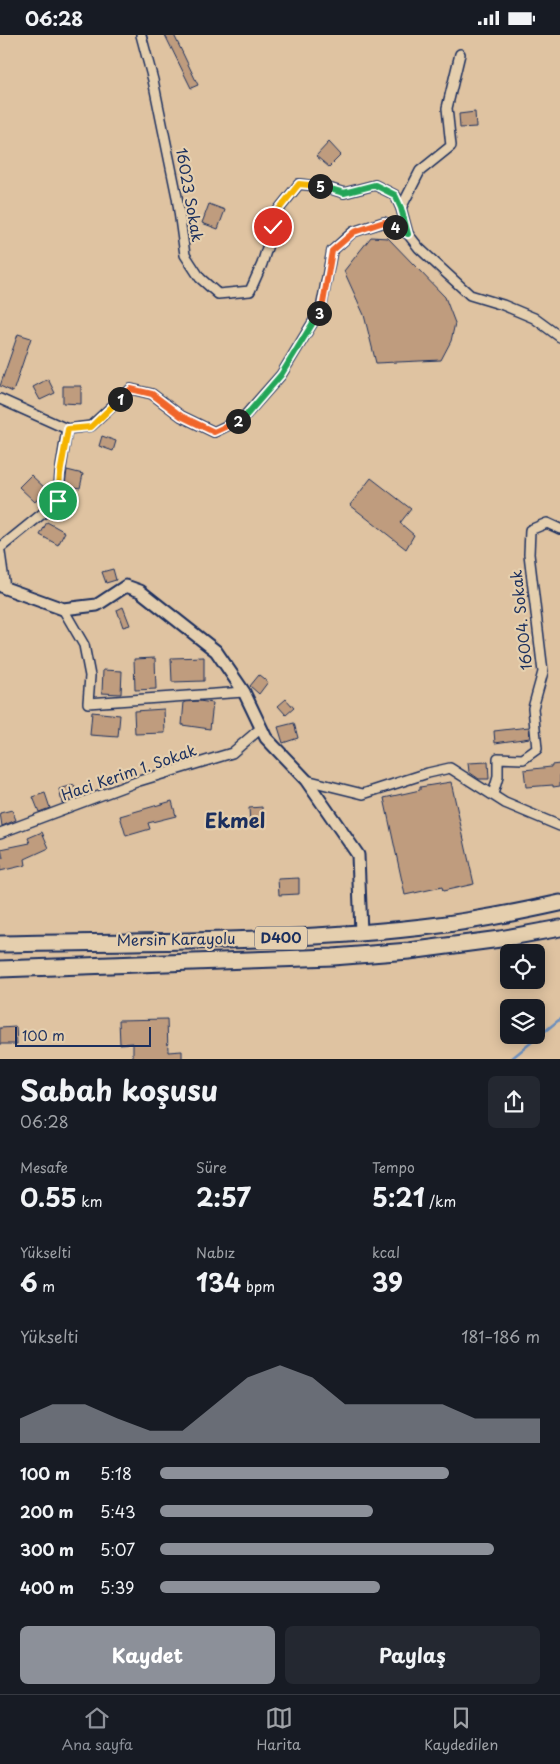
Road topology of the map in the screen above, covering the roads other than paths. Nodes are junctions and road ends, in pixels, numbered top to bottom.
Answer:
1 (142, 35) edge
2 (460, 54) dead end
3 (401, 208) junction
4 (408, 234) junction
5 (560, 337) edge
6 (0, 399) edge
7 (68, 429) junction
8 (560, 529) edge
9 (0, 548) edge
10 (0, 552) edge
11 (2, 587) edge
12 (63, 609) junction
13 (244, 692) junction
14 (261, 728) junction
15 (306, 780) junction
16 (493, 794) junction
17 (560, 826) edge
18 (0, 833) edge
19 (560, 903) edge
20 (560, 928) edge
21 (361, 933) junction
22 (0, 944) edge
23 (0, 969) edge

1 - 3 street, 16023 Sokak
2 - 3 street
3 - 4 street, 16023 Sokak
4 - 5 street
4 - 7 street
6 - 7 street
7 - 9 street
8 - 16 street, 16004. Sokak
10 - 11 street
11 - 12 street
12 - 13 street
12 - 13 street
13 - 14 street
14 - 15 street
14 - 18 street, Haci Kerim 1. Sokak
15 - 16 street
15 - 21 street
16 - 17 street
19 - 21 highway, Mersin Karayolu / D400
20 - 23 highway, Mersin Karayolu / D400
21 - 22 highway, Mersin Karayolu / D400

